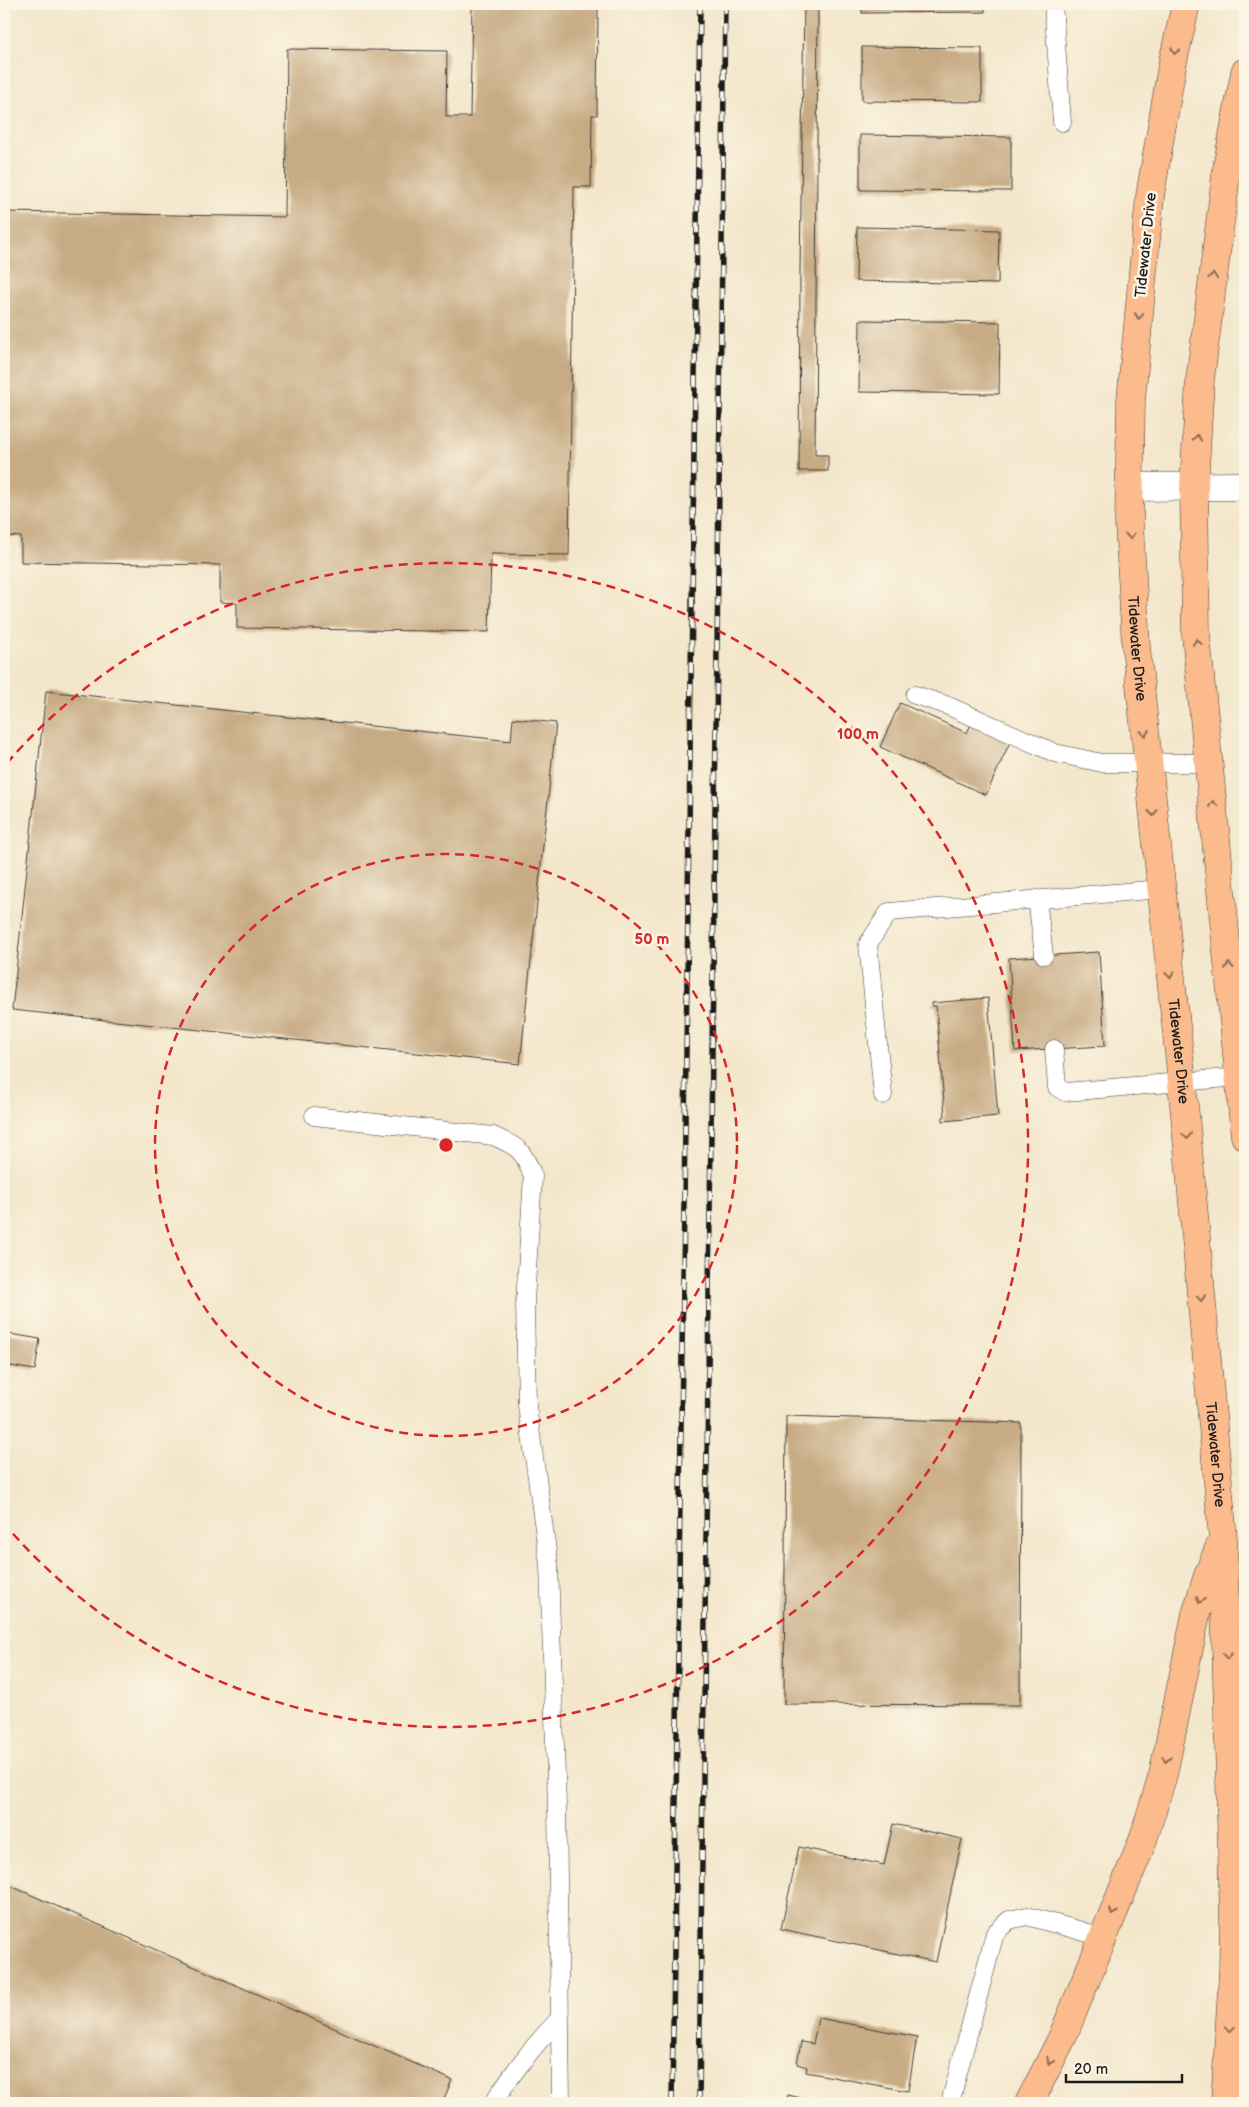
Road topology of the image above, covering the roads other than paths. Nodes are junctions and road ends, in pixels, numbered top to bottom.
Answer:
1 (1053, 4) edge
2 (1186, 4) edge
3 (1245, 72) edge
4 (1062, 122) dead end
5 (1194, 486) junction
6 (1245, 486) edge
7 (1129, 487) junction
8 (915, 695) dead end
9 (1209, 763) junction
10 (1148, 765) junction
11 (1161, 889) junction
12 (1037, 899) junction
13 (1044, 955) dead end
14 (1054, 1049) dead end
15 (1240, 1077) junction
16 (1182, 1082) junction
17 (883, 1095) dead end
18 (314, 1116) dead end
19 (1245, 1136) edge
20 (1223, 1538) junction
21 (1103, 1937) junction
22 (560, 2018) junction
23 (493, 2103) edge
24 (561, 2103) edge
25 (950, 2103) edge
26 (1029, 2103) edge
27 (1225, 2103) edge

1 - 4 lane
2 -> 7 highway, Tidewater Drive
5 -> 3 highway
5 - 6 street
5 - 7 street
9 -> 5 highway
7 -> 10 highway, Tidewater Drive
8 - 10 lane
9 - 10 lane
15 -> 9 highway
10 -> 11 highway, Tidewater Drive
11 - 12 lane
11 -> 16 highway, Tidewater Drive
12 - 13 lane
12 - 17 lane
14 - 16 lane
15 - 16 lane
15 - 19 highway
16 -> 20 highway, Tidewater Drive
18 - 22 lane
20 -> 21 highway
20 -> 27 highway, Tidewater Drive
21 - 25 lane
21 -> 26 highway
22 - 23 lane
22 - 24 lane

